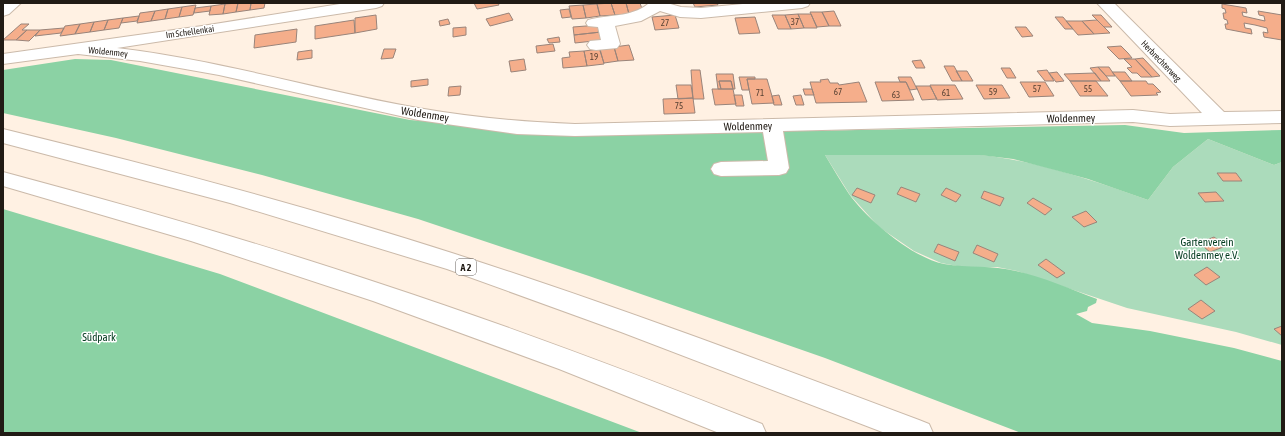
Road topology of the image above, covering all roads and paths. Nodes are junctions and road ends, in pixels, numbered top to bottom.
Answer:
1 (13, 3) edge
2 (376, 3) edge
3 (802, 3) edge
4 (1105, 3) edge
5 (656, 4) edge
6 (3, 10) edge
7 (202, 31) junction
8 (177, 34) junction
9 (596, 45) dead end
10 (74, 48) junction
11 (196, 55) junction
12 (3, 58) edge
13 (1282, 116) edge
14 (1218, 118) junction
15 (772, 126) junction
16 (3, 136) edge
17 (721, 169) dead end
18 (3, 179) edge
19 (752, 433) edge
20 (919, 433) edge

1 - 6 main road
2 - 7 main road, Im Schellenkai
3 - 5 main road
4 - 14 main road, Herbrechterweg
5 - 9 main road
7 - 8 main road, Im Schellenkai
7 - 11 main road
8 - 10 main road, Im Schellenkai
8 - 11 main road
10 - 11 main road, Woldenmey
10 - 12 main road, Im Schellenkai
11 - 15 main road, Woldenmey
13 - 14 main road, Woldenmey
14 - 15 main road, Woldenmey
15 - 17 main road
16 - 20 main road, A 2
18 - 19 main road

